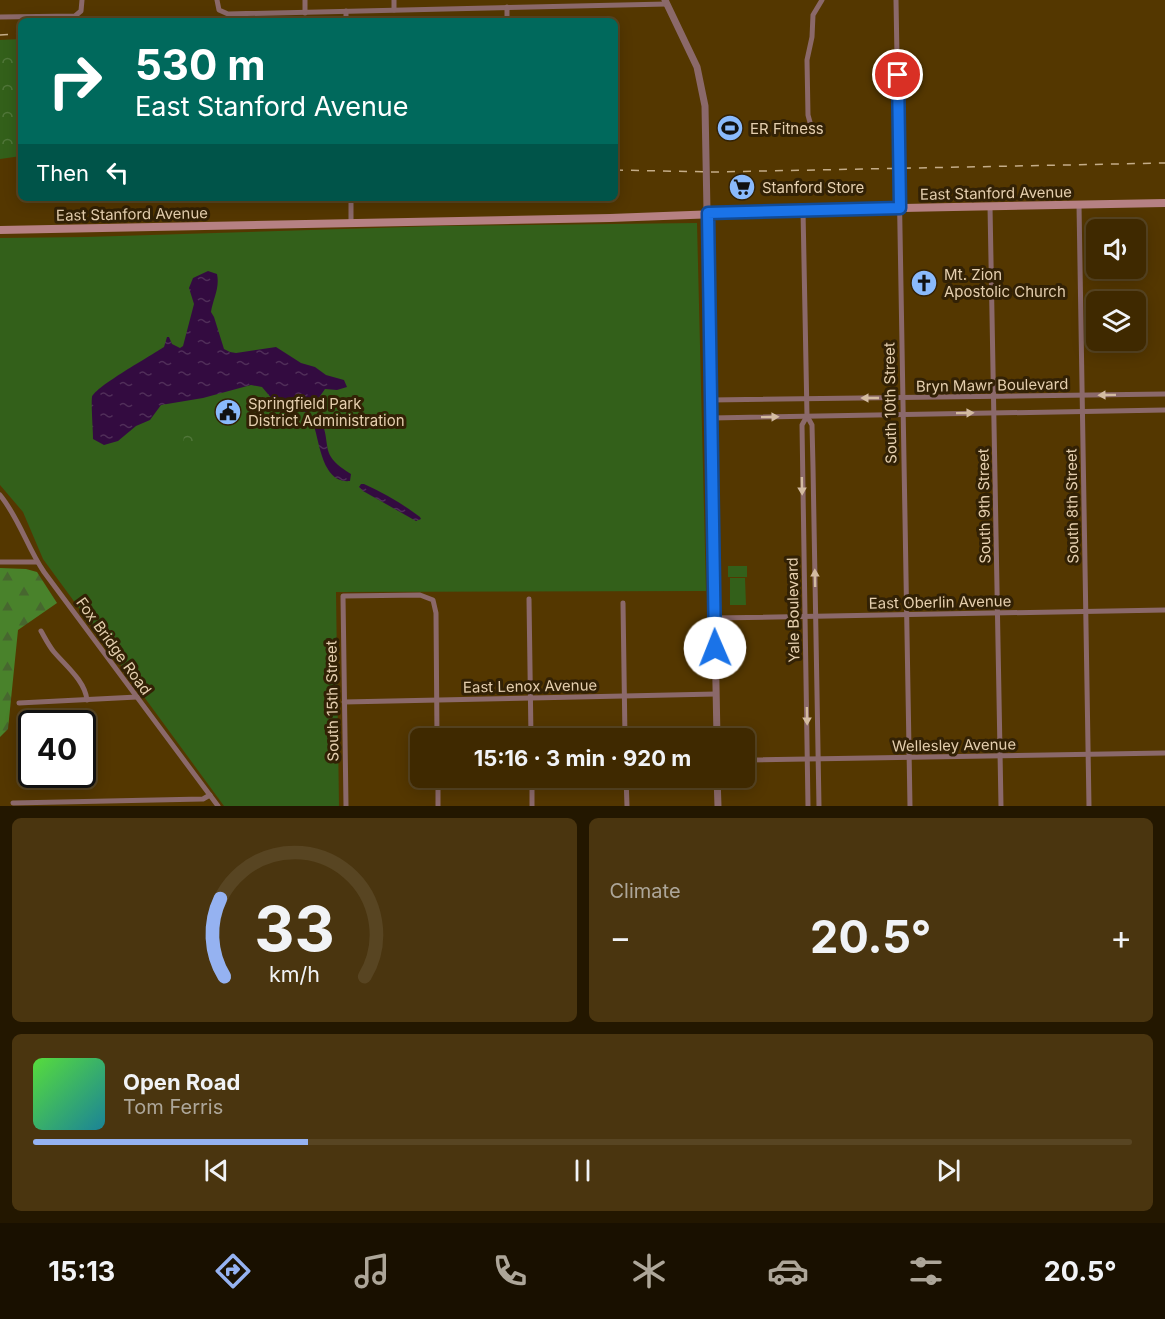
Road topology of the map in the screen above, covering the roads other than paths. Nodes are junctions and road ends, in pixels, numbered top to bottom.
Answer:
1 (81, 0) edge
2 (216, 0) edge
3 (305, 0) edge
4 (394, 0) edge
5 (480, 0) edge
6 (822, 0) edge
7 (896, 0) edge
8 (666, 2) edge
9 (569, 3) edge
10 (507, 7) junction
11 (481, 8) junction
12 (394, 10) junction
13 (346, 11) junction
14 (305, 13) junction
15 (0, 17) edge
16 (346, 18) edge
17 (507, 18) edge
18 (816, 133) dead end
19 (351, 201) edge
20 (1165, 204) edge
21 (1079, 205) junction
22 (990, 206) junction
23 (900, 208) junction
24 (804, 210) junction
25 (708, 213) junction
26 (351, 222) junction
27 (0, 230) edge
28 (1165, 394) edge
29 (1082, 395) junction
30 (994, 396) junction
31 (902, 398) junction
32 (807, 399) junction
33 (711, 400) junction
34 (1165, 410) edge
35 (1082, 411) junction
36 (994, 412) junction
37 (902, 414) junction
38 (807, 416) junction
39 (711, 418) junction
40 (0, 495) edge
41 (0, 562) edge
42 (37, 562) junction
43 (529, 598) dead end
44 (623, 603) dead end
45 (1165, 610) edge
46 (1086, 611) junction
47 (998, 613) junction
48 (906, 615) junction
49 (805, 616) junction
50 (816, 616) junction
51 (715, 618) junction
52 (41, 631) dead end
53 (716, 694) junction
54 (624, 696) junction
55 (137, 697) junction
56 (530, 698) junction
57 (87, 700) junction
58 (436, 700) junction
59 (344, 702) junction
60 (18, 703) dead end
61 (437, 728) edge
62 (531, 728) edge
63 (625, 728) edge
64 (717, 728) edge
65 (1165, 753) edge
66 (1088, 754) junction
67 (1000, 756) junction
68 (909, 758) junction
69 (807, 759) junction
70 (818, 759) junction
71 (755, 760) edge
72 (438, 788) edge
73 (532, 788) edge
74 (626, 788) edge
75 (717, 788) edge
76 (210, 795) junction
77 (13, 802) dead end
78 (203, 803) edge
79 (218, 806) edge
80 (346, 806) edge
81 (438, 806) edge
82 (532, 806) edge
83 (627, 806) edge
84 (718, 806) edge
85 (808, 806) edge
86 (819, 806) edge
87 (910, 806) edge
88 (1001, 806) edge
89 (1089, 806) edge

1 - 15 street
2 - 14 street
3 - 14 street
4 - 12 street
5 - 11 street
6 - 18 street
7 - 23 street, South 10th Street
8 - 9 street
8 - 25 street
9 - 10 street
10 - 11 street
10 - 17 street
11 - 12 street
12 - 13 street
13 - 14 street
13 - 16 street
19 - 26 street
20 - 21 main road, East Stanford Avenue
21 - 22 main road, East Stanford Avenue
21 - 29 street, South 8th Street
22 - 23 main road, East Stanford Avenue
22 - 30 street, South 9th Street
23 - 24 main road, East Stanford Avenue
23 - 31 street, South 10th Street
24 - 25 main road, East Stanford Avenue
24 - 32 street, Yale Boulevard
25 - 26 main road, East Stanford Avenue
25 - 33 street
26 - 27 main road, East Stanford Avenue
28 -> 29 street, Bryn Mawr Boulevard
29 - 30 street, Bryn Mawr Boulevard
29 - 35 street, South 8th Street
30 - 31 street, Bryn Mawr Boulevard
30 - 36 street, South 9th Street
31 -> 32 street, Bryn Mawr Boulevard
31 - 37 street, South 10th Street
32 - 33 street, Bryn Mawr Boulevard
32 - 38 street, Yale Boulevard
33 - 39 street
34 - 35 street, Bryn Mawr Boulevard
35 - 36 street, Bryn Mawr Boulevard
35 - 46 street, South 8th Street
37 -> 36 street, Bryn Mawr Boulevard
36 - 47 street, South 9th Street
37 - 38 street, Bryn Mawr Boulevard
37 - 48 street, South 10th Street
39 -> 38 street, Bryn Mawr Boulevard
38 -> 49 street, Yale Boulevard
50 -> 38 street, Yale Boulevard
39 - 51 street
40 - 42 street, Fox Bridge Road
41 - 42 street
42 - 55 street, Fox Bridge Road
43 - 56 street
44 - 54 street
45 - 46 street, East Oberlin Avenue
46 - 47 street, East Oberlin Avenue
46 - 66 street, South 8th Street
47 - 48 street, East Oberlin Avenue
47 - 67 street, South 9th Street
48 - 50 street, East Oberlin Avenue
48 - 68 street, South 10th Street
49 - 50 street, East Oberlin Avenue
49 - 51 street, East Oberlin Avenue
49 -> 69 street, Yale Boulevard
50 - 70 street, Yale Boulevard
51 - 53 street
52 - 57 street
53 - 54 street, East Lenox Avenue
53 - 64 street
54 - 56 street, East Lenox Avenue
54 - 63 street
55 - 57 street
55 - 76 street, Fox Bridge Road
56 - 58 street, East Lenox Avenue
56 - 62 street
57 - 60 street
58 - 59 street, East Lenox Avenue
58 - 59 street, South 15th Street
58 - 61 street
59 - 80 street, South 15th Street
65 - 66 street, Wellesley Avenue
66 - 67 street, Wellesley Avenue
66 - 89 street, South 8th Street
67 - 68 street, Wellesley Avenue
67 - 88 street, South 9th Street
68 - 70 street, Wellesley Avenue
68 - 87 street, South 10th Street
69 - 70 street, Wellesley Avenue
69 - 71 street, Wellesley Avenue
69 - 85 street, Yale Boulevard
70 - 86 street, Yale Boulevard
72 - 81 street
73 - 82 street
74 - 83 street
75 - 84 street
76 - 78 street
76 - 79 street, Fox Bridge Road
77 - 78 street

